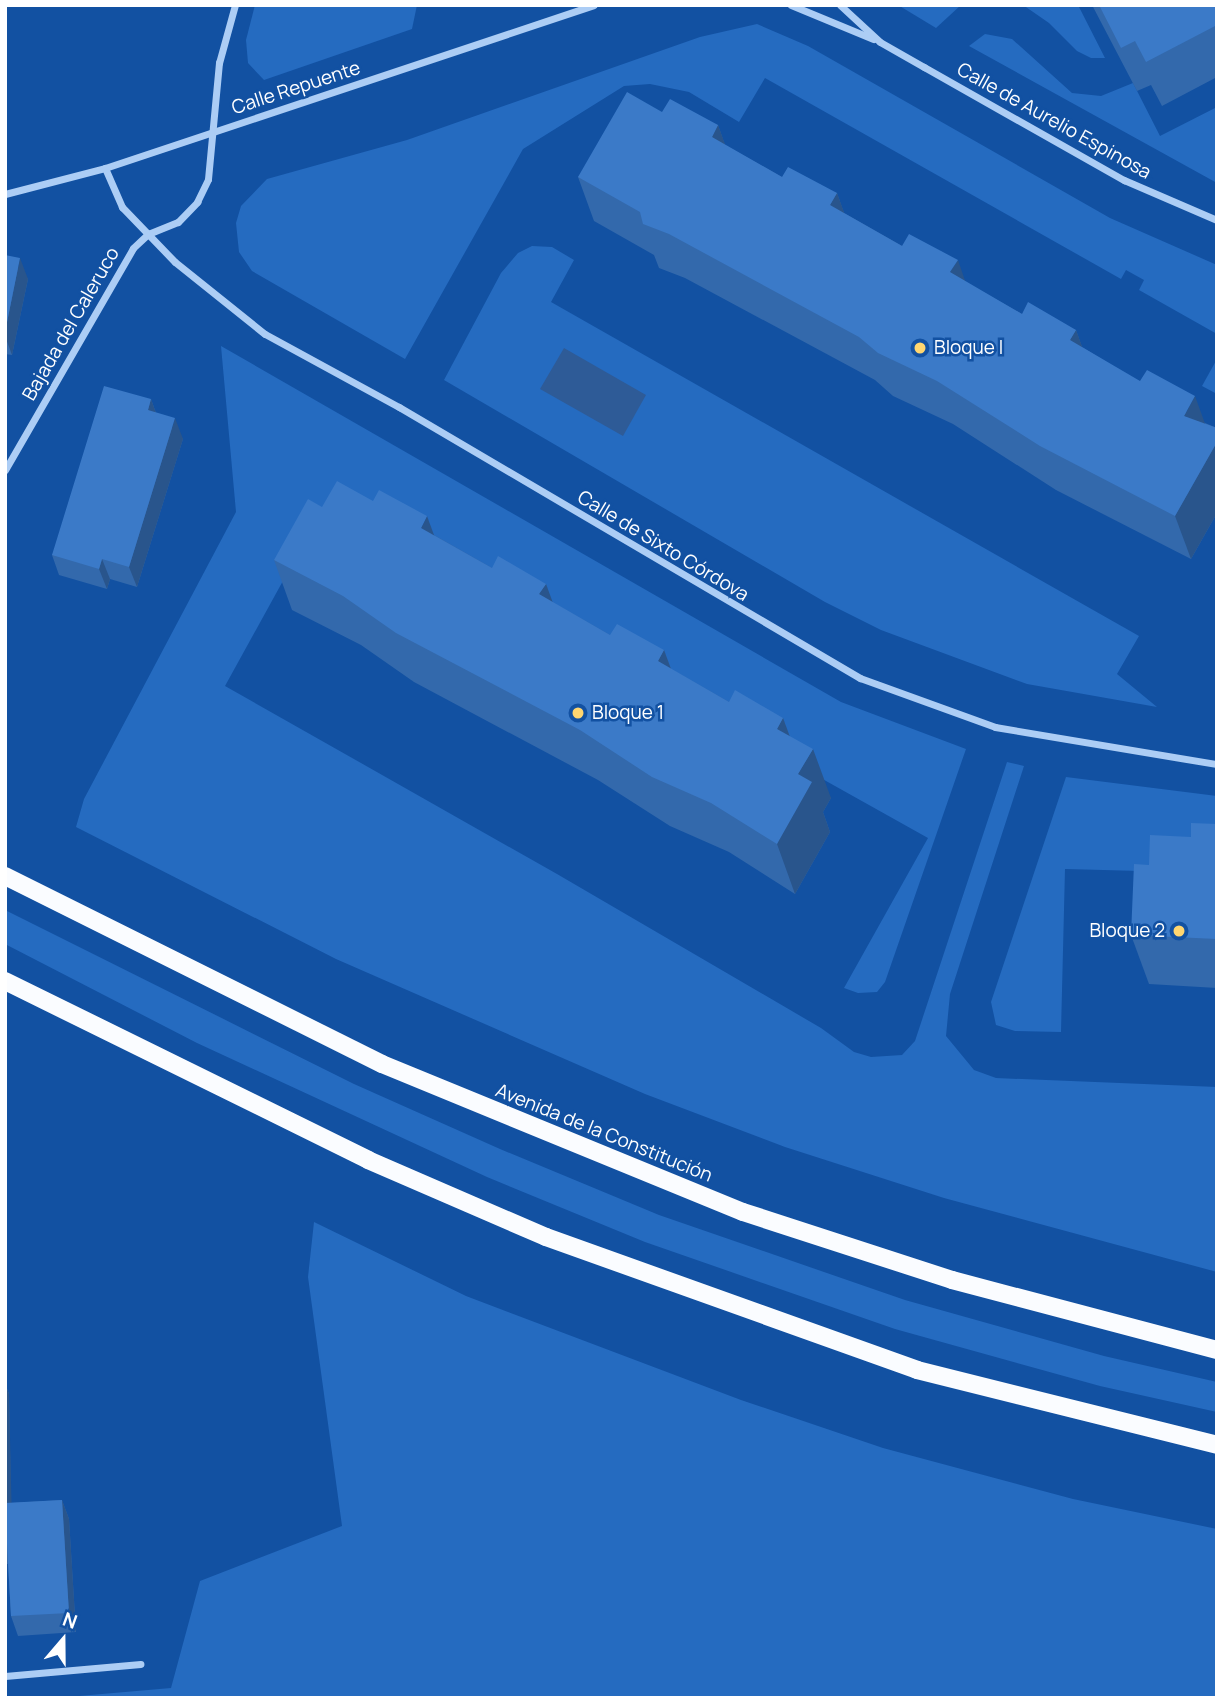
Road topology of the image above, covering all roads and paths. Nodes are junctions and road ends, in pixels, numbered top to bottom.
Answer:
1 (235, 5) edge
2 (594, 5) edge
3 (791, 5) edge
4 (840, 5) edge
5 (880, 42) junction
6 (212, 133) junction
7 (104, 168) junction
8 (5, 194) edge
9 (1217, 220) edge
10 (148, 234) junction
11 (5, 470) edge
12 (1217, 764) edge
13 (5, 876) edge
14 (5, 981) edge
15 (1217, 1350) edge
16 (1217, 1445) edge
17 (140, 1664) dead end
18 (5, 1676) edge

1 - 6 street
2 - 6 street, Calle Repuente
3 - 5 street, Calle de Aurelio Espinosa
4 - 5 street, Calle de Aurelio Espinosa
5 - 9 street, Calle de Aurelio Espinosa
6 - 7 street, Calle Repuente
6 - 10 street
7 - 8 street, Calle Repuente
7 - 10 street, Calle de Sixto Córdova
10 - 11 street, Bajada del Caleruco
10 - 12 street, Calle de Sixto Córdova
13 - 15 main road, Avenida de la Constitución
14 - 16 main road
17 - 18 street

